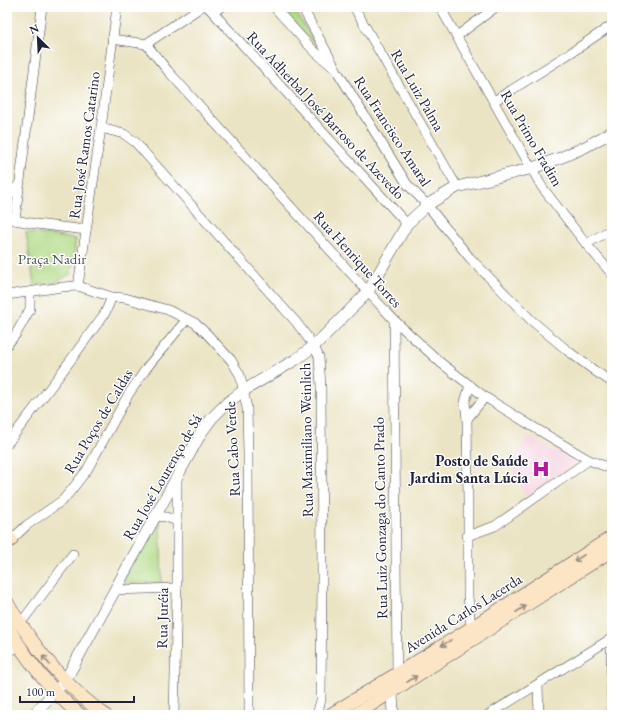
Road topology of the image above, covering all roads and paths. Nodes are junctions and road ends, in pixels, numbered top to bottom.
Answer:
1 (42, 7) edge
2 (117, 7) edge
3 (201, 7) edge
4 (208, 7) edge
5 (225, 7) edge
6 (274, 7) edge
7 (302, 7) edge
8 (354, 7) edge
9 (440, 7) edge
10 (496, 7) edge
11 (215, 14) junction
12 (612, 25) edge
13 (457, 36) junction
14 (112, 39) junction
15 (146, 44) junction
16 (337, 71) junction
17 (494, 101) junction
18 (101, 128) junction
19 (612, 132) edge
20 (533, 168) junction
21 (19, 184) junction
22 (457, 187) junction
23 (7, 198) edge
24 (427, 205) junction
25 (11, 217) edge
26 (407, 224) junction
27 (612, 229) edge
28 (86, 230) junction
29 (586, 244) junction
30 (612, 274) edge
31 (78, 286) junction
32 (30, 292) junction
33 (368, 292) junction
34 (7, 295) edge
35 (112, 297) junction
36 (187, 319) junction
37 (394, 320) junction
38 (7, 345) edge
39 (314, 346) junction
40 (612, 382) edge
41 (470, 385) junction
42 (243, 391) junction
43 (485, 397) junction
44 (467, 420) junction
45 (7, 444) edge
46 (589, 460) junction
47 (612, 469) edge
48 (177, 480) junction
49 (157, 516) junction
50 (177, 521) junction
51 (467, 536) junction
52 (612, 537) edge
53 (8, 541) edge
54 (612, 550) edge
55 (73, 554) dead end
56 (177, 588) junction
57 (116, 590) junction
58 (7, 602) edge
59 (20, 624) junction
60 (7, 626) edge
61 (468, 634) junction
62 (612, 638) edge
63 (18, 645) junction
64 (7, 654) edge
65 (397, 674) junction
66 (65, 681) junction
67 (538, 684) junction
68 (55, 692) junction
69 (392, 692) junction
70 (321, 700) junction
71 (35, 713) edge
72 (334, 714) edge
73 (80, 715) edge
74 (105, 715) edge
75 (174, 715) edge
76 (249, 715) edge
77 (317, 715) edge
78 (355, 715) edge
79 (393, 715) edge
80 (488, 715) edge
81 (539, 715) edge
82 (612, 715) edge

1 - 21 street
2 - 14 street, Rua José Ramos Catarino
3 - 15 street
4 - 11 street, Rua Adherbal José Barroso de Azevedo
5 - 11 lane
6 - 16 street, Rua Francisco Amaral
7 - 16 street, Rua Francisco Amaral
8 - 22 street, Rua Luiz Palma
9 - 13 street, Rua Primo Fradim
10 - 13 street
11 - 26 street, Rua Adherbal José Barroso de Azevedo
12 - 17 street
13 - 17 street, Rua Primo Fradim
14 - 15 street
14 - 18 street, Rua José Ramos Catarino
15 - 33 street, Rua Henrique Torres
16 - 24 street, Rua Francisco Amaral
17 - 20 street, Rua Primo Fradim
18 - 28 street, Rua José Ramos Catarino
18 - 39 street, Rua Maximiliano Weinlich
19 - 20 street, Rua José Lourenço de Sá
20 - 22 street, Rua José Lourenço de Sá
20 - 29 street, Rua Primo Fradim
21 - 23 street
21 - 25 street
22 - 24 street, Rua José Lourenço de Sá
24 - 26 street, Rua José Lourenço de Sá
24 - 40 street, Rua Francisco Amaral
25 - 28 street
26 - 33 street, Rua José Lourenço de Sá
27 - 29 street
28 - 31 street, Rua José Ramos Catarino
29 - 30 street, Rua Primo Fradim
31 - 32 street, Rua Cabo Verde
31 - 35 street, Rua Cabo Verde
32 - 34 street, Rua Cabo Verde
32 - 38 street
33 - 37 street, Rua Henrique Torres
33 - 39 street, Rua José Lourenço de Sá
35 - 36 street, Rua Cabo Verde
35 - 45 street
36 - 42 street, Rua Cabo Verde
36 - 53 street, Rua Poços de Caldas
37 - 41 street, Rua Henrique Torres
37 - 65 street, Rua Luiz Gonzaga do Canto Prado
39 - 42 street, Rua José Lourenço de Sá
39 - 70 street, Rua Maximiliano Weinlich
41 - 43 street, Rua Henrique Torres
41 - 44 street
42 - 48 street, Rua José Lourenço de Sá
42 - 76 street, Rua Cabo Verde
43 - 44 street
43 - 46 street, Rua Henrique Torres
44 - 51 street
46 - 47 street, Rua Henrique Torres
46 - 51 street
48 - 49 street, Rua José Lourenço de Sá
48 - 50 street, Rua Juréia
49 - 50 street
49 - 57 street, Rua José Lourenço de Sá
50 - 56 street, Rua Juréia
51 - 61 street
52 -> 61 main road, Avenida Carlos Lacerda
61 -> 54 main road, Avenida Carlos Lacerda
55 - 59 street
56 - 57 street
56 - 75 street, Rua Juréia
57 - 66 street, Rua José Lourenço de Sá
58 - 59 main road
66 -> 59 main road
60 - 63 main road
61 -> 65 main road, Avenida Carlos Lacerda
69 -> 61 main road, Avenida Carlos Lacerda
62 - 67 street
62 - 82 street
63 - 64 street
63 - 68 main road
65 - 69 street, Rua Luiz Gonzaga do Canto Prado
65 - 72 main road, Avenida Carlos Lacerda
66 - 68 street, Rua José Lourenço de Sá
66 - 74 main road
67 - 80 street
67 - 81 street
68 - 71 street, Rua José Lourenço de Sá
68 - 73 main road
69 - 78 main road, Avenida Carlos Lacerda
69 - 79 street, Rua Luiz Gonzaga do Canto Prado
70 - 72 street
70 - 77 street, Rua Maximiliano Weinlich

